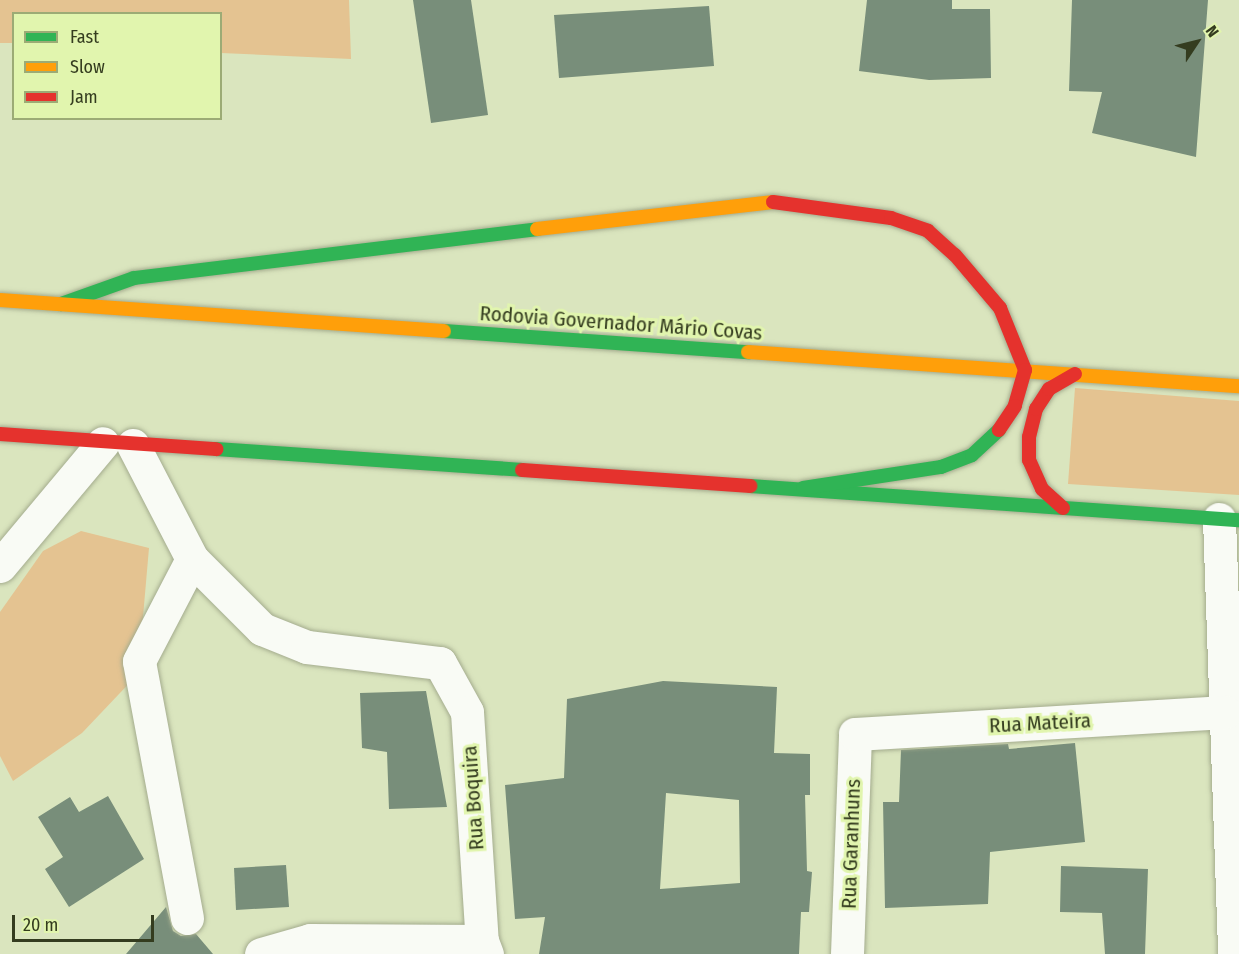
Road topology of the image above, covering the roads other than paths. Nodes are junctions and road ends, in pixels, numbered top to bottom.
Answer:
1 (0, 300) edge
2 (61, 304) junction
3 (1025, 370) junction
4 (1075, 374) junction
5 (1239, 386) edge
6 (0, 434) edge
7 (118, 444) junction
8 (803, 488) junction
9 (1063, 508) junction
10 (1229, 520) edge
11 (192, 559) junction
12 (0, 566) edge
13 (1226, 712) junction
14 (855, 734) joint
15 (1234, 858) edge
16 (187, 918) dead end
17 (485, 948) edge
18 (261, 954) edge
19 (847, 954) edge
20 (1233, 954) edge

1 - 2 highway, Rodovia Governador Mário Covas
2 - 3 highway, Rodovia Governador Mário Covas
2 - 3 highway
3 - 4 highway, Rodovia Governador Mário Covas
3 - 8 highway
4 - 5 highway, Rodovia Governador Mário Covas
4 - 9 highway
6 - 7 highway
7 - 8 highway
7 - 11 street
7 - 12 street
8 - 9 highway
9 - 10 highway
10 - 13 street
11 - 16 street
11 - 17 street, Rua Boquira
13 - 14 street, Rua Mateira
13 - 15 street
14 - 19 street, Rua Garanhuns
15 - 20 street
17 - 18 street

